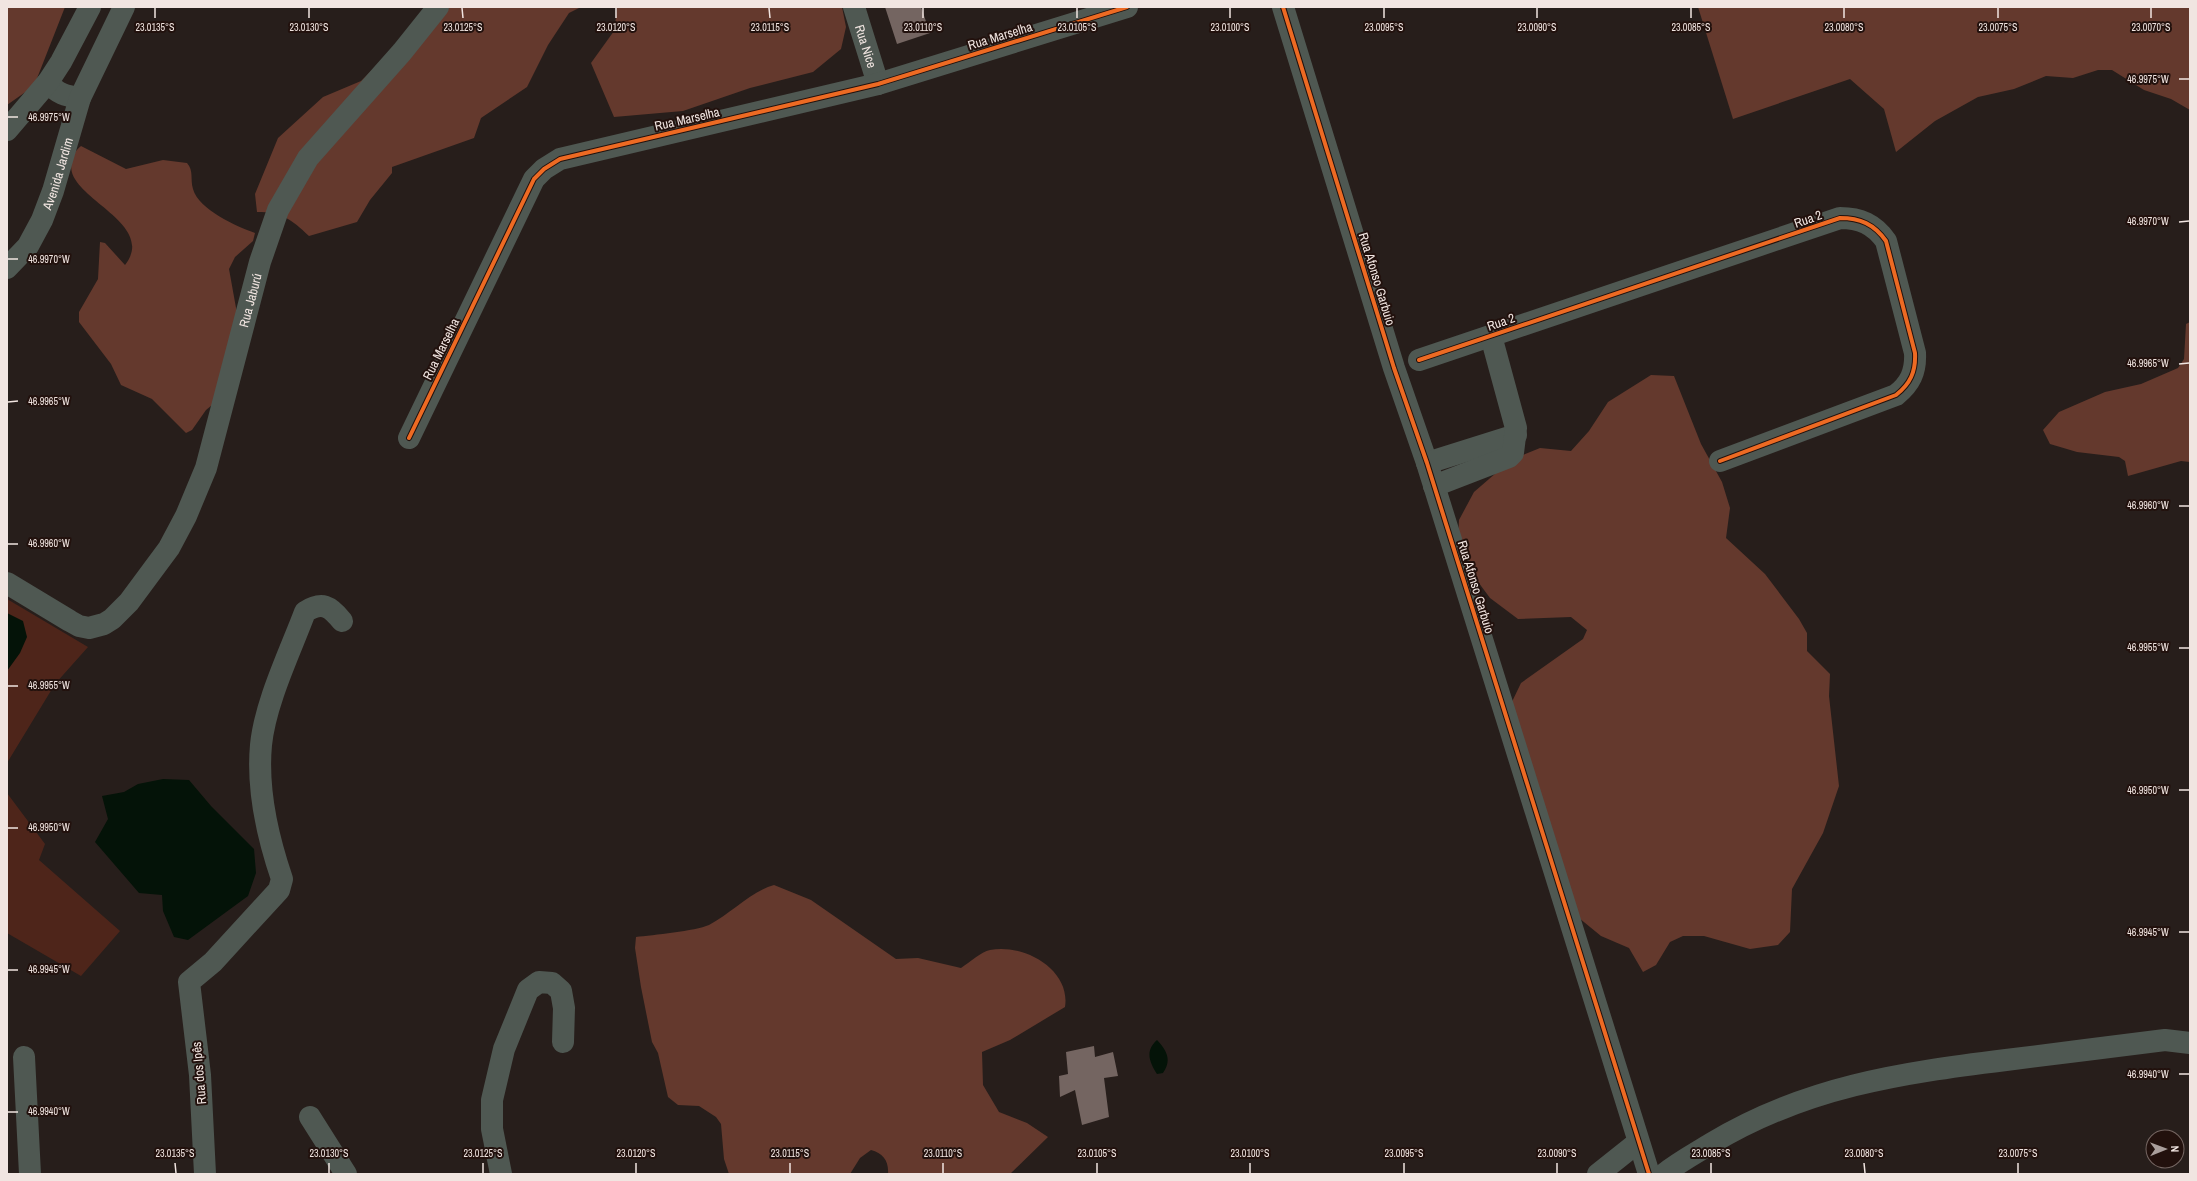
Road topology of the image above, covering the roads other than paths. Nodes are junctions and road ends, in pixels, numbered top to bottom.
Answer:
1 (90, 7) edge
2 (124, 7) edge
3 (438, 7) edge
4 (854, 7) edge
5 (1127, 7) edge
6 (1283, 7) edge
7 (61, 62) junction
8 (89, 77) junction
9 (48, 82) junction
10 (878, 84) junction
11 (80, 98) junction
12 (7, 130) edge
13 (7, 268) edge
14 (1491, 336) junction
15 (1419, 360) dead end
16 (1516, 435) junction
17 (409, 438) dead end
18 (1720, 461) dead end
19 (1427, 463) junction
20 (1434, 486) junction
21 (7, 583) edge
22 (342, 621) dead end
23 (563, 1042) dead end
24 (2190, 1043) edge
25 (24, 1057) dead end
26 (310, 1117) dead end
27 (1637, 1143) junction
28 (30, 1174) edge
29 (205, 1174) edge
30 (346, 1174) edge
31 (501, 1174) edge
32 (1598, 1174) edge
33 (1649, 1174) edge
34 (1664, 1174) edge

1 - 7 street
2 - 8 street, Avenida Jardim
3 - 21 street, Rua Jaburú
4 - 10 street, Rua Nice
5 - 10 street, Rua Marselha
6 - 19 street, Rua Afonso Garbuio
7 - 8 street
7 - 9 street
8 - 11 street, Avenida Jardim
9 - 11 street
9 - 12 street
10 - 17 street, Rua Marselha
11 - 13 street, Avenida Jardim
14 - 15 street, Rua 2
14 - 16 street
14 - 18 street, Rua 2
16 - 19 street
16 - 20 street
19 - 20 street, Rua Afonso Garbuio
20 - 27 street, Rua Afonso Garbuio
22 - 29 street, Rua dos Ipês
23 - 31 street
24 - 34 street
25 - 28 street
26 - 30 street
27 - 32 street
27 - 33 street, Rua Afonso Garbuio

